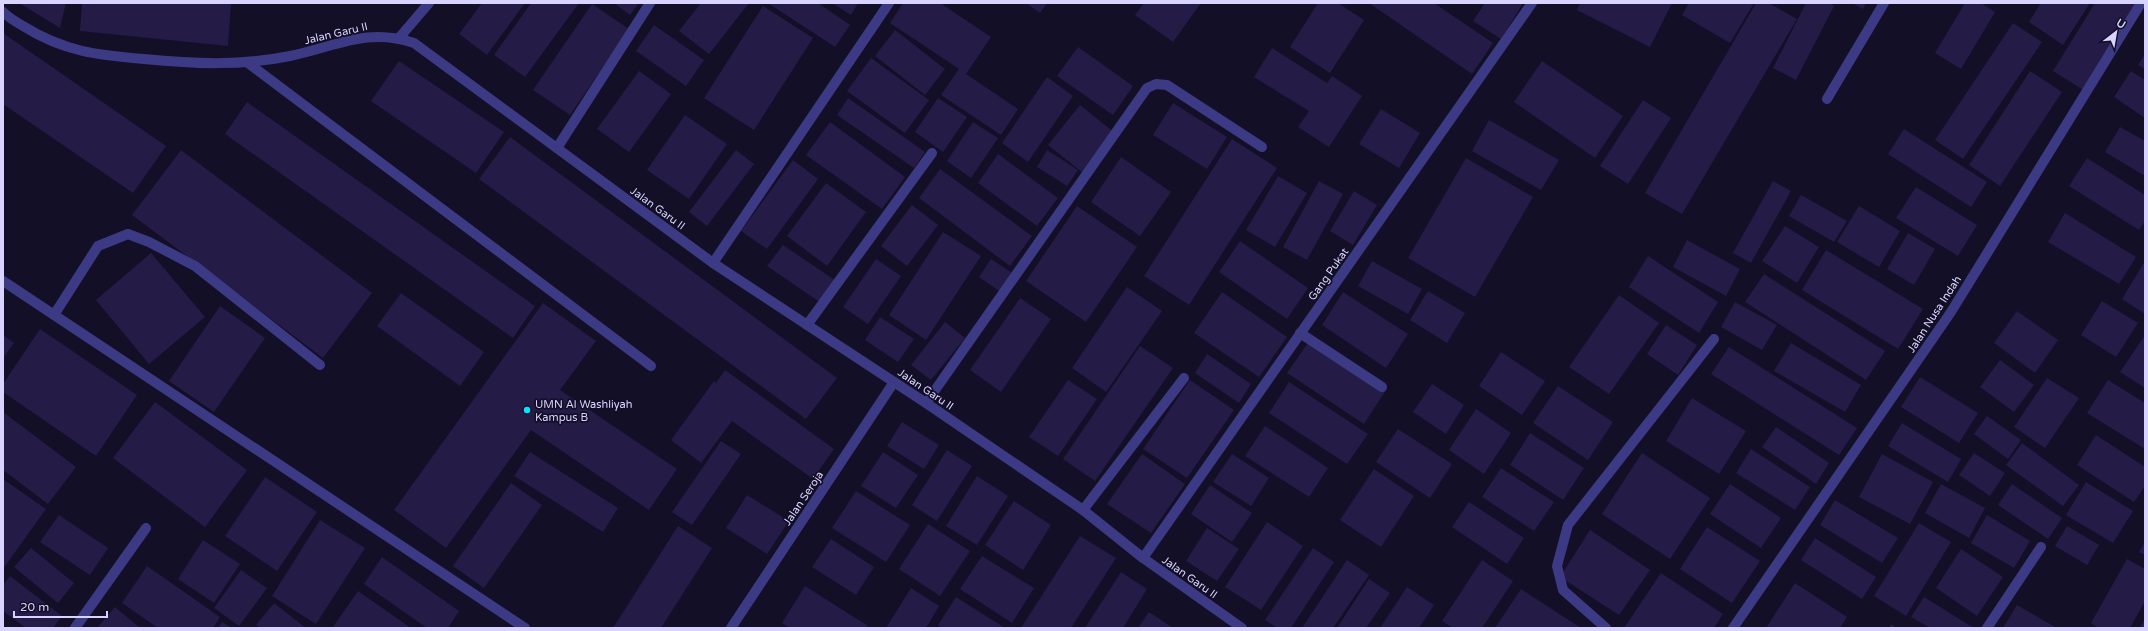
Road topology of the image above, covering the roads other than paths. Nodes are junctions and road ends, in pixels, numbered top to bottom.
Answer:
1 (429, 3) edge
2 (650, 3) edge
3 (889, 3) edge
4 (1532, 3) edge
5 (1884, 3) edge
6 (2141, 3) edge
7 (3, 12) edge
8 (399, 38) junction
9 (248, 63) junction
10 (1826, 99) dead end
11 (1262, 147) dead end
12 (557, 148) junction
13 (932, 152) dead end
14 (713, 263) junction
15 (3, 281) edge
16 (54, 315) junction
17 (807, 325) junction
18 (1300, 333) junction
19 (1714, 339) dead end
20 (320, 365) dead end
21 (651, 366) dead end
22 (1184, 378) dead end
23 (894, 382) junction
24 (1382, 387) dead end
25 (926, 403) junction
26 (1083, 510) junction
27 (146, 528) dead end
28 (2042, 547) dead end
29 (1143, 558) junction
30 (76, 628) edge
31 (525, 628) edge
32 (731, 628) edge
33 (1242, 628) edge
34 (1606, 628) edge
35 (1733, 628) edge
36 (1987, 628) edge

1 - 8 street
2 - 12 street
3 - 14 street
4 - 18 street, Gang Pukat
5 - 10 street
6 - 35 street, Jalan Nusa Indah
7 - 9 street, Jalan Garu II
8 - 9 street, Jalan Garu II
8 - 12 street, Jalan Garu II
9 - 21 street
11 - 25 street
12 - 14 street, Jalan Garu II
13 - 17 street
14 - 17 street, Jalan Garu II
15 - 16 street
16 - 20 street
16 - 31 street
17 - 23 street, Jalan Garu II
18 - 24 street
18 - 29 street, Gang Pukat
19 - 34 street
22 - 26 street
23 - 25 street, Jalan Garu II
23 - 32 street, Jalan Seroja
25 - 26 street, Jalan Garu II
26 - 29 street, Jalan Garu II
27 - 30 street
28 - 36 street
29 - 33 street, Jalan Garu II

